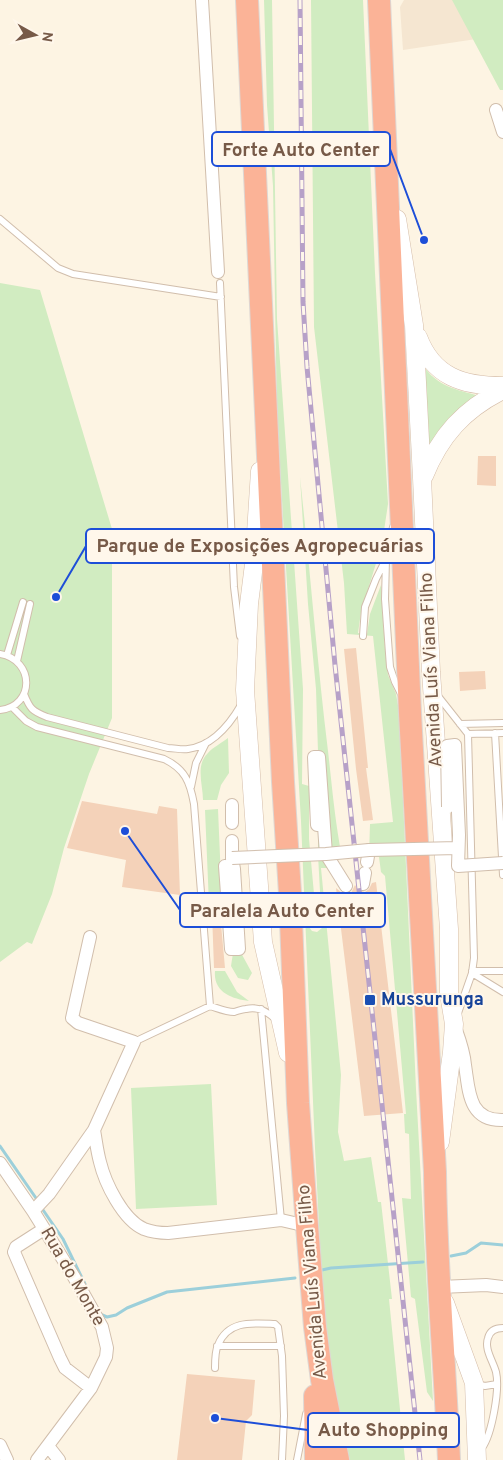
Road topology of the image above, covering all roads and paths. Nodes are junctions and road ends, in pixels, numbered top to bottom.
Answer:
1 (202, 0) edge
2 (247, 0) edge
3 (379, 0) edge
4 (496, 110) dead end
5 (503, 132) edge
6 (384, 138) junction
7 (0, 219) edge
8 (219, 277) joint
9 (221, 297) junction
10 (414, 325) junction
11 (266, 383) junction
12 (503, 386) edge
13 (503, 390) edge
14 (422, 478) junction
15 (401, 494) junction
16 (386, 559) junction
17 (376, 579) junction
18 (386, 580) junction
19 (22, 602) dead end
20 (30, 604) dead end
21 (363, 636) dead end
22 (0, 654) edge
23 (7, 655) junction
24 (17, 661) junction
25 (431, 672) junction
26 (24, 694) junction
27 (246, 694) junction
28 (12, 707) junction
29 (0, 710) edge
30 (410, 713) junction
31 (503, 723) edge
32 (460, 724) junction
33 (495, 733) junction
34 (503, 733) edge
35 (468, 734) junction
36 (206, 742) junction
37 (451, 751) dead end
38 (318, 781) dead end
39 (191, 788) junction
40 (232, 805) dead end
41 (232, 823) dead end
42 (232, 841) dead end
43 (458, 848) junction
44 (326, 854) junction
45 (229, 862) junction
46 (503, 863) edge
47 (503, 875) edge
48 (346, 886) dead end
49 (90, 937) dead end
50 (503, 971) edge
51 (472, 972) junction
52 (503, 992) edge
53 (210, 1006) junction
54 (260, 1009) junction
55 (454, 1024) junction
56 (284, 1031) junction
57 (134, 1042) junction
58 (298, 1103) junction
59 (503, 1120) edge
60 (94, 1130) junction
61 (0, 1163) edge
62 (434, 1172) junction
63 (40, 1204) junction
64 (281, 1220) junction
65 (307, 1226) junction
66 (44, 1229) junction
67 (503, 1287) edge
68 (440, 1291) junction
69 (315, 1327) junction
70 (503, 1328) edge
71 (217, 1346) junction
72 (281, 1346) junction
73 (215, 1368) dead end
74 (474, 1384) junction
75 (497, 1384) junction
76 (91, 1388) junction
77 (312, 1392) dead end
78 (0, 1445) edge
79 (48, 1446) junction
80 (477, 1458) edge
81 (280, 1459) edge
82 (7, 1460) edge
83 (37, 1460) edge
84 (59, 1460) edge
85 (297, 1460) edge
86 (316, 1460) edge
87 (338, 1460) edge
88 (450, 1460) edge

1 - 8 street
2 - 11 highway, Avenida Luís Viana Filho
3 - 6 highway, Avenida Luís Viana Filho
4 - 5 street
6 - 10 main road, Avenida Luís Viana Filho
6 - 15 highway, Avenida Luís Viana Filho
7 - 9 lane
8 - 9 lane
9 - 27 lane
10 - 12 main road
10 - 14 main road, Avenida Luís Viana Filho
11 - 27 main road, Avenida Luís Viana Filho
11 - 58 highway, Avenida Luís Viana Filho
13 - 14 main road
14 - 25 main road, Avenida Luís Viana Filho
15 - 16 lane
15 - 30 highway, Avenida Luís Viana Filho
16 - 17 lane
16 - 18 lane
17 - 18 lane
17 - 21 lane
18 - 30 lane
19 - 23 lane
20 - 24 lane
22 - 23 lane
23 - 24 lane
24 - 26 lane
25 - 32 lane
25 - 55 main road, Avenida Luís Viana Filho
26 - 28 lane
26 - 36 lane
27 - 36 lane
27 - 56 main road, Avenida Luís Viana Filho
28 - 29 lane
28 - 39 lane
30 - 62 highway, Avenida Luís Viana Filho
31 - 32 lane
32 - 35 lane
33 - 34 lane
33 - 35 lane
33 - 47 lane
35 - 51 lane
36 - 39 lane
37 - 43 street, bridge
38 - 44 street
39 - 53 lane
40 - 41 street
42 - 45 street
43 - 44 street, bridge
43 - 46 street, bridge
44 - 45 street, bridge
44 - 48 street
45 - 45 street
49 - 57 street
50 - 51 lane
51 - 52 lane
51 - 55 lane
53 - 54 lane
53 - 57 lane
54 - 56 lane
54 - 64 lane
55 - 59 street
55 - 62 main road, Avenida Luís Viana Filho
56 - 58 main road, Avenida Luís Viana Filho
57 - 60 street
58 - 65 highway, Avenida Luís Viana Filho
60 - 63 street
60 - 64 street
61 - 63 street, Rua do Monte
62 - 68 highway, Avenida Luís Viana Filho
63 - 66 street, Rua do Monte
64 - 65 street
65 - 69 highway, Avenida Luís Viana Filho
66 - 76 street, Rua do Monte
66 - 76 street
67 - 68 street
68 - 74 main road, Avenida Luís Viana Filho
68 - 88 highway, Avenida Luís Viana Filho
69 - 86 highway
69 - 87 highway, Avenida Luís Viana Filho
70 - 75 lane
71 - 72 lane
71 - 72 lane
71 - 73 lane
72 - 81 lane
74 - 75 lane
74 - 80 main road, Avenida Luís Viana Filho
75 - 80 lane
76 - 79 street, Rua do Monte
77 - 85 lane
78 - 82 street
79 - 83 street, Rua do Monte
79 - 84 street

